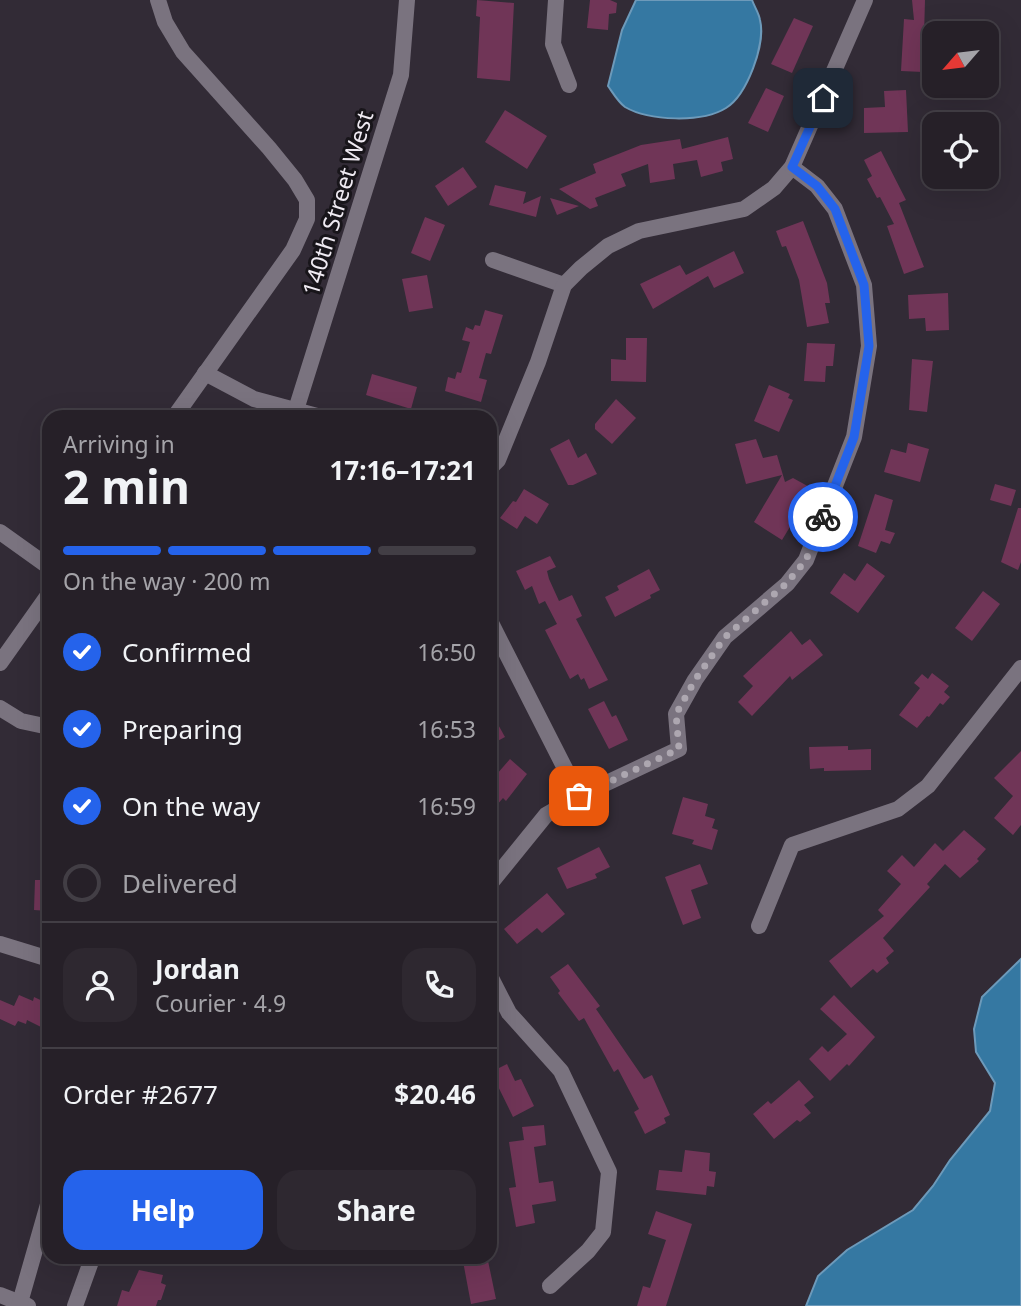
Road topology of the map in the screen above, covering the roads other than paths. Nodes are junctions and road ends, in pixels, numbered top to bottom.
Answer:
1 (158, 0) edge
2 (407, 0) edge
3 (556, 0) edge
4 (865, 0) edge
5 (569, 85) dead end
6 (792, 167) junction
7 (493, 260) dead end
8 (564, 285) junction
9 (205, 373) junction
10 (179, 410) edge
11 (286, 410) edge
12 (296, 410) edge
13 (497, 461) edge
14 (0, 532) edge
15 (42, 562) edge
16 (42, 604) edge
17 (497, 635) edge
18 (0, 663) edge
19 (1021, 668) edge
20 (0, 708) edge
21 (42, 726) edge
22 (579, 796) junction
23 (497, 876) edge
24 (759, 926) dead end
25 (0, 944) edge
26 (42, 957) edge
27 (497, 990) edge
28 (42, 1229) edge
29 (90, 1264) edge
30 (550, 1286) dead end
31 (0, 1295) edge
32 (23, 1305) edge
33 (75, 1306) edge

1 - 9 street
2 - 12 street, 140th Street West
3 - 5 street
4 - 6 street
6 - 8 street
6 - 22 street
7 - 8 street
8 - 13 street
9 - 10 street
9 - 11 street
14 - 15 street
16 - 18 street
17 - 22 street
19 - 24 street
20 - 21 street
22 - 23 street
25 - 26 street
27 - 30 street
28 - 32 street
29 - 33 street
31 - 32 street

